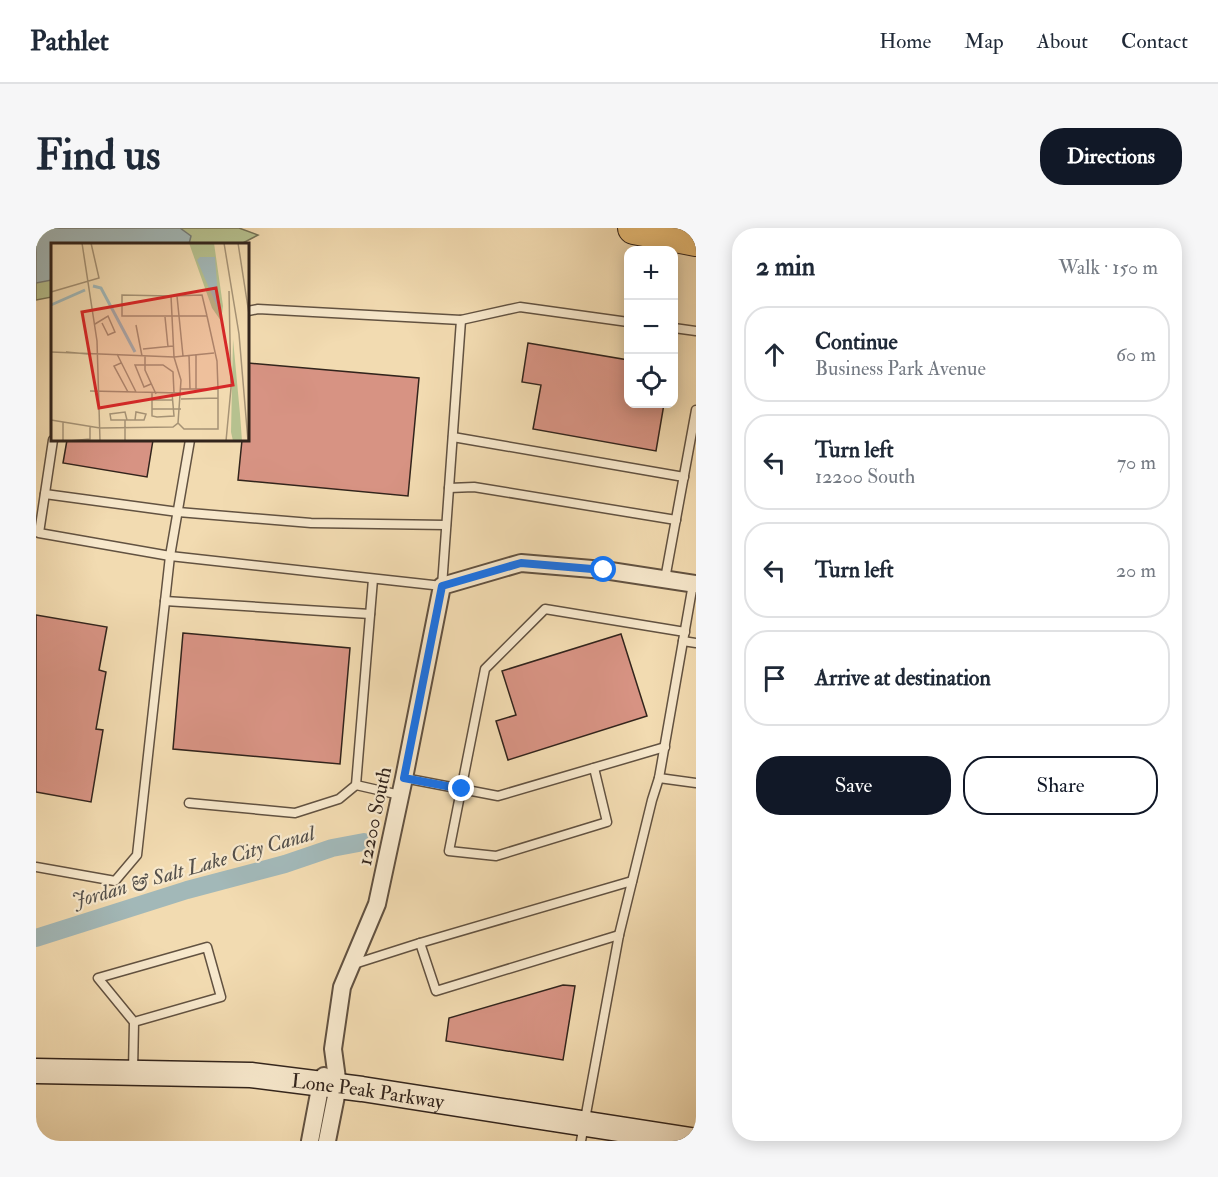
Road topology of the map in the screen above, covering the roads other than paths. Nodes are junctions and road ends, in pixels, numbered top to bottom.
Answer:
1 (634, 228) edge
2 (696, 240) edge
3 (249, 311) edge
4 (461, 320) junction
5 (624, 321) edge
6 (678, 329) edge
7 (696, 331) edge
8 (696, 410) edge
9 (453, 437) junction
10 (53, 441) edge
11 (190, 441) edge
12 (684, 477) junction
13 (449, 488) junction
14 (45, 494) junction
15 (178, 512) junction
16 (676, 520) junction
17 (446, 525) junction
18 (38, 536) edge
19 (170, 556) junction
20 (373, 579) junction
21 (665, 579) junction
22 (695, 584) edge
23 (442, 586) junction
24 (165, 601) junction
25 (370, 614) junction
26 (684, 636) junction
27 (696, 643) edge
28 (665, 747) junction
29 (594, 768) junction
30 (659, 777) junction
31 (404, 778) junction
32 (696, 783) edge
33 (356, 785) junction
34 (462, 789) junction
35 (400, 795) junction
36 (189, 803) dead end
37 (36, 867) edge
38 (633, 881) junction
39 (620, 935) junction
40 (420, 943) junction
41 (351, 965) junction
42 (135, 1022) junction
43 (36, 1071) edge
44 (133, 1073) junction
45 (329, 1085) junction
46 (583, 1133) edge
47 (310, 1141) edge
48 (327, 1141) edge
49 (696, 1141) edge

1 - 2 highway
3 - 4 lane
4 - 5 lane
4 - 9 lane
6 - 7 lane
8 - 12 lane
9 - 12 lane
9 - 13 lane
10 - 14 lane
11 - 15 lane
12 - 16 lane
13 - 16 lane
13 - 17 lane
14 - 15 lane
14 - 18 lane
15 - 17 lane
15 - 19 lane
16 - 21 lane
17 - 23 lane
18 - 19 lane
19 - 20 lane
19 - 24 lane
20 - 23 lane
20 - 25 lane
21 - 22 street
21 - 23 street
22 - 26 lane
23 - 31 street, 12200 South
24 - 25 lane
24 - 37 lane
25 - 33 lane
26 - 27 lane
26 - 28 lane
26 - 34 lane
28 - 29 lane
28 - 30 lane
29 - 34 lane
29 - 34 lane
30 - 32 lane
30 - 38 lane
31 - 34 lane
31 - 35 street, 12200 South
33 - 35 lane
33 - 36 lane
35 - 41 street, 12200 South
38 - 39 lane
38 - 40 lane
39 - 40 lane
39 - 46 lane
40 - 41 lane
41 - 45 street, 12200 South
42 - 42 lane
42 - 44 lane
43 - 44 main road, Lone Peak Parkway
44 - 45 main road, Lone Peak Parkway
45 - 46 main road, Lone Peak Parkway
45 - 47 street
45 - 48 street
46 - 49 main road, Lone Peak Parkway

